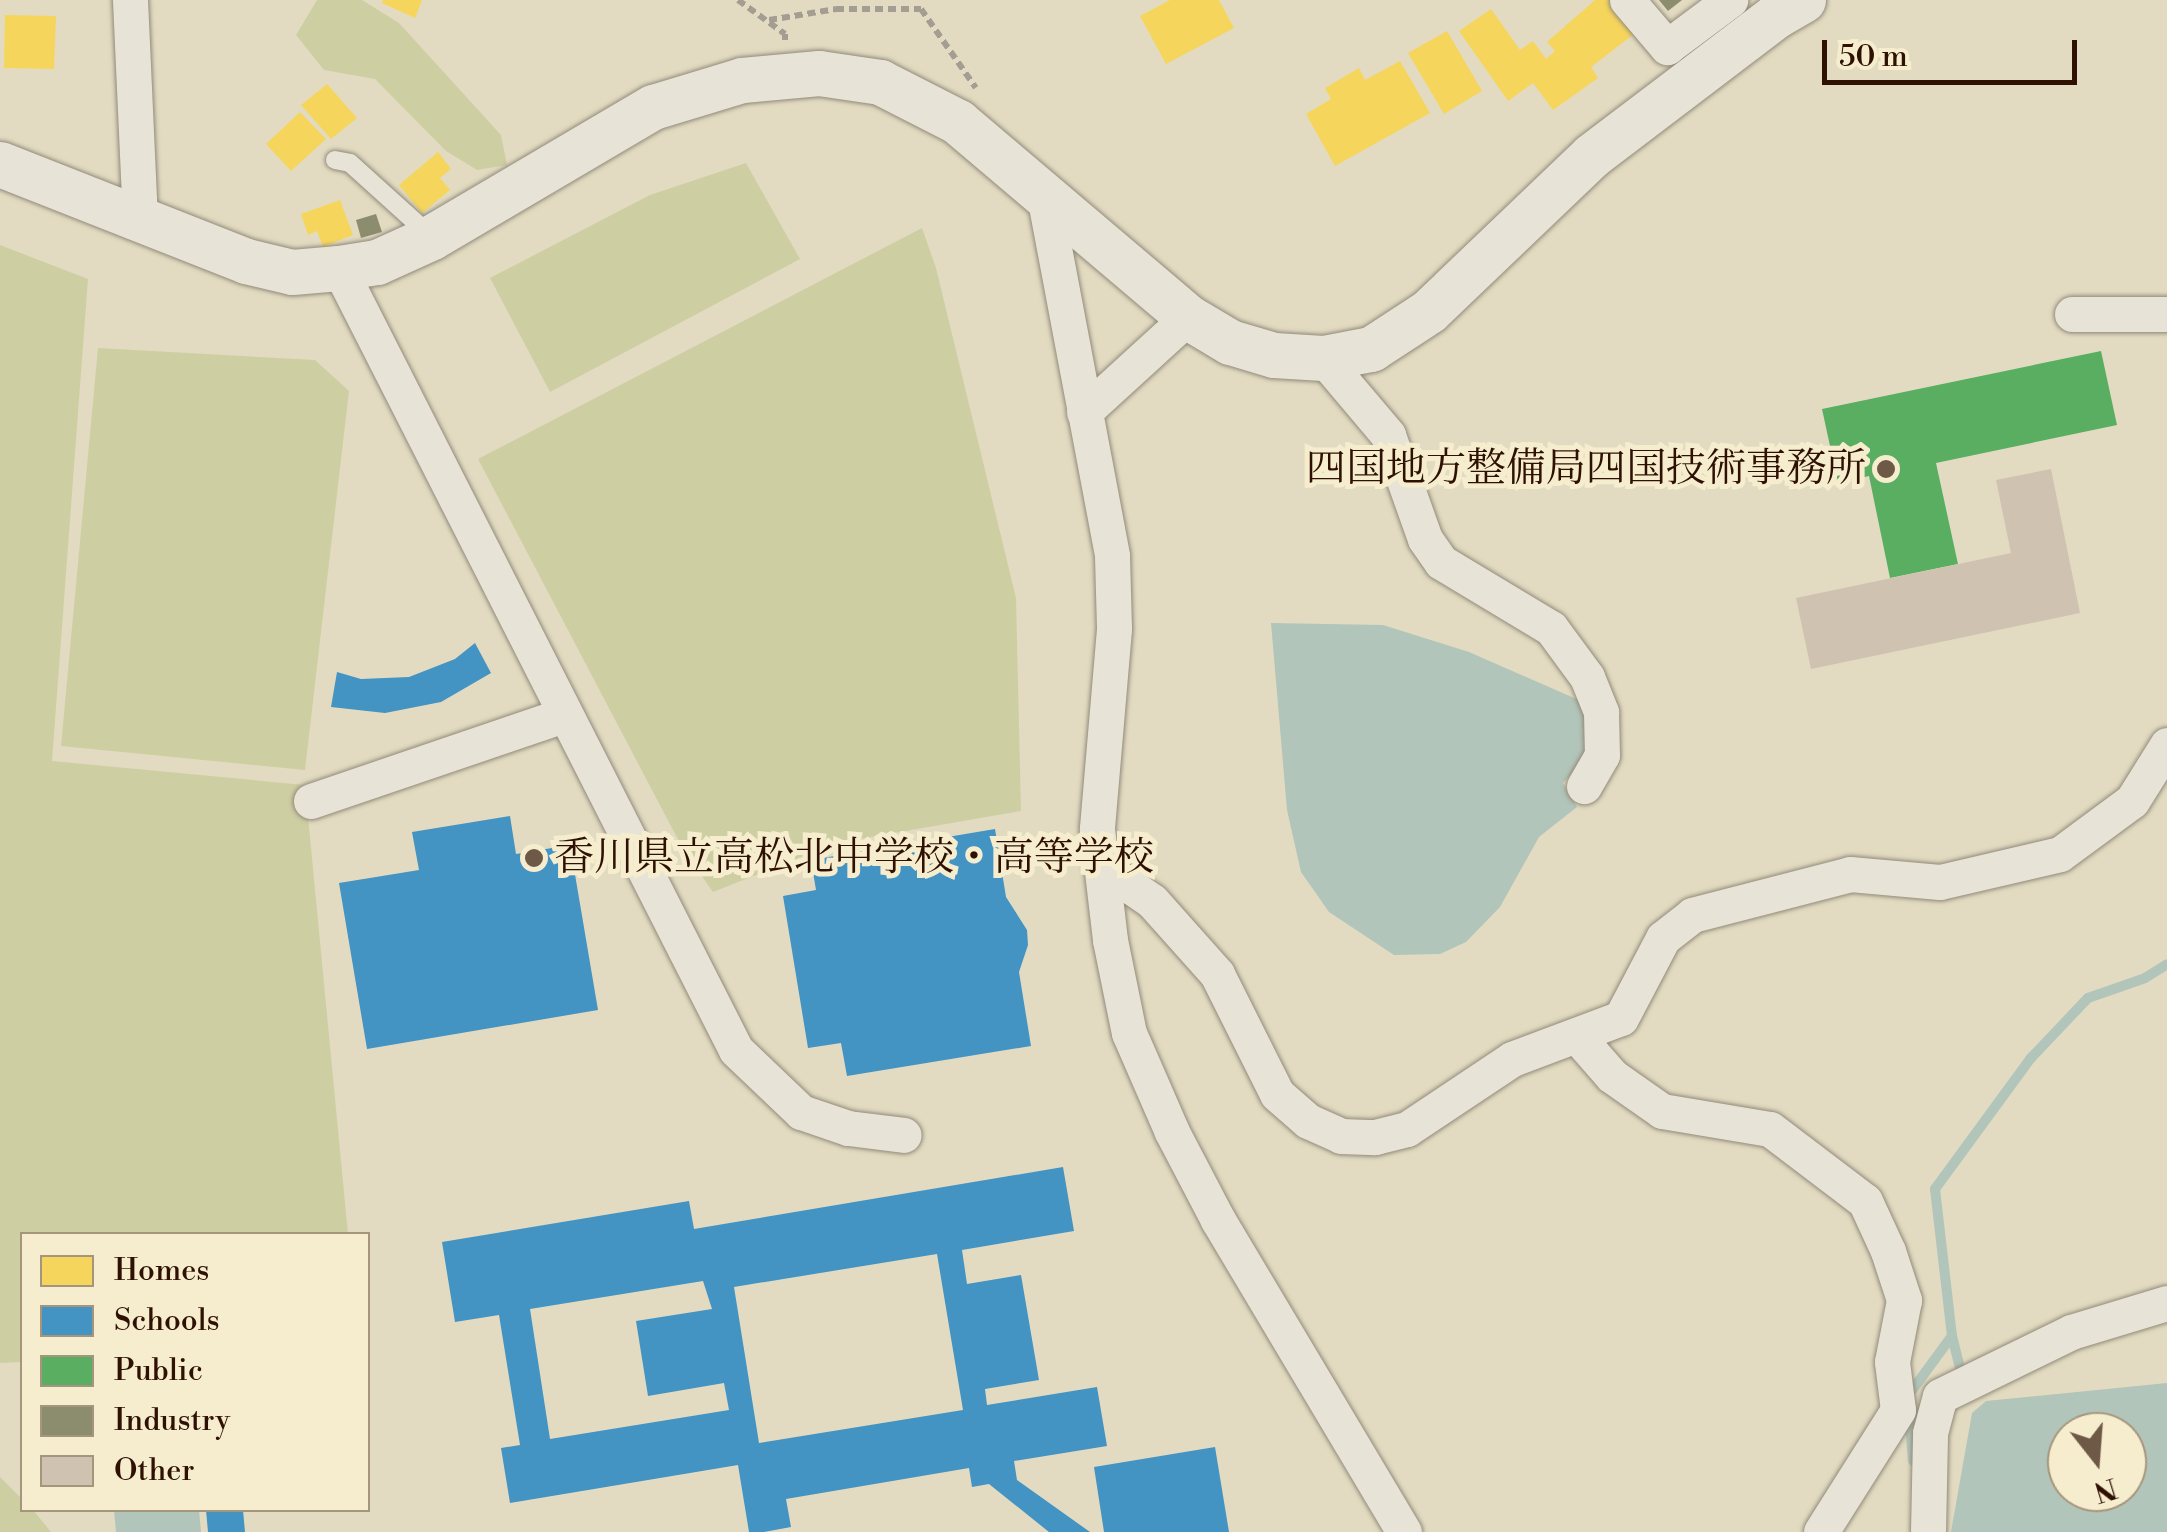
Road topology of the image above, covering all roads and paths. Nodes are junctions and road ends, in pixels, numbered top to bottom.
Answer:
1 (130, 0) edge
2 (738, 0) edge
3 (1627, 0) edge
4 (1730, 0) edge
5 (1776, 5) edge
6 (769, 20) junction
7 (785, 76) junction
8 (970, 101) dead end
9 (334, 160) dead end
10 (0, 164) edge
11 (1044, 195) junction
12 (140, 219) junction
13 (432, 237) junction
14 (339, 268) junction
15 (2072, 314) dead end
16 (2167, 314) edge
17 (1188, 316) junction
18 (1323, 358) junction
19 (1084, 412) junction
20 (564, 714) junction
21 (2167, 745) edge
22 (1584, 786) dead end
23 (312, 801) dead end
24 (1101, 866) junction
25 (1578, 1036) junction
26 (904, 1136) dead end
27 (2167, 1303) edge
28 (1940, 1396) junction
29 (1898, 1410) junction
30 (1404, 1532) edge
31 (1820, 1532) edge
32 (1928, 1532) edge

1 - 12 street
2 - 6 path
3 - 4 street
5 - 18 street
6 - 7 path
6 - 8 path
7 - 11 street
7 - 13 street
9 - 13 lane
10 - 12 street
11 - 17 street
11 - 19 street
12 - 14 street
13 - 14 street
14 - 20 street
15 - 16 street
17 - 18 street
17 - 19 street
18 - 22 street
19 - 24 street
20 - 23 street
20 - 26 street
21 - 25 street
24 - 25 street
24 - 30 street
25 - 29 street
27 - 28 street
28 - 29 street
28 - 32 street
29 - 31 street

